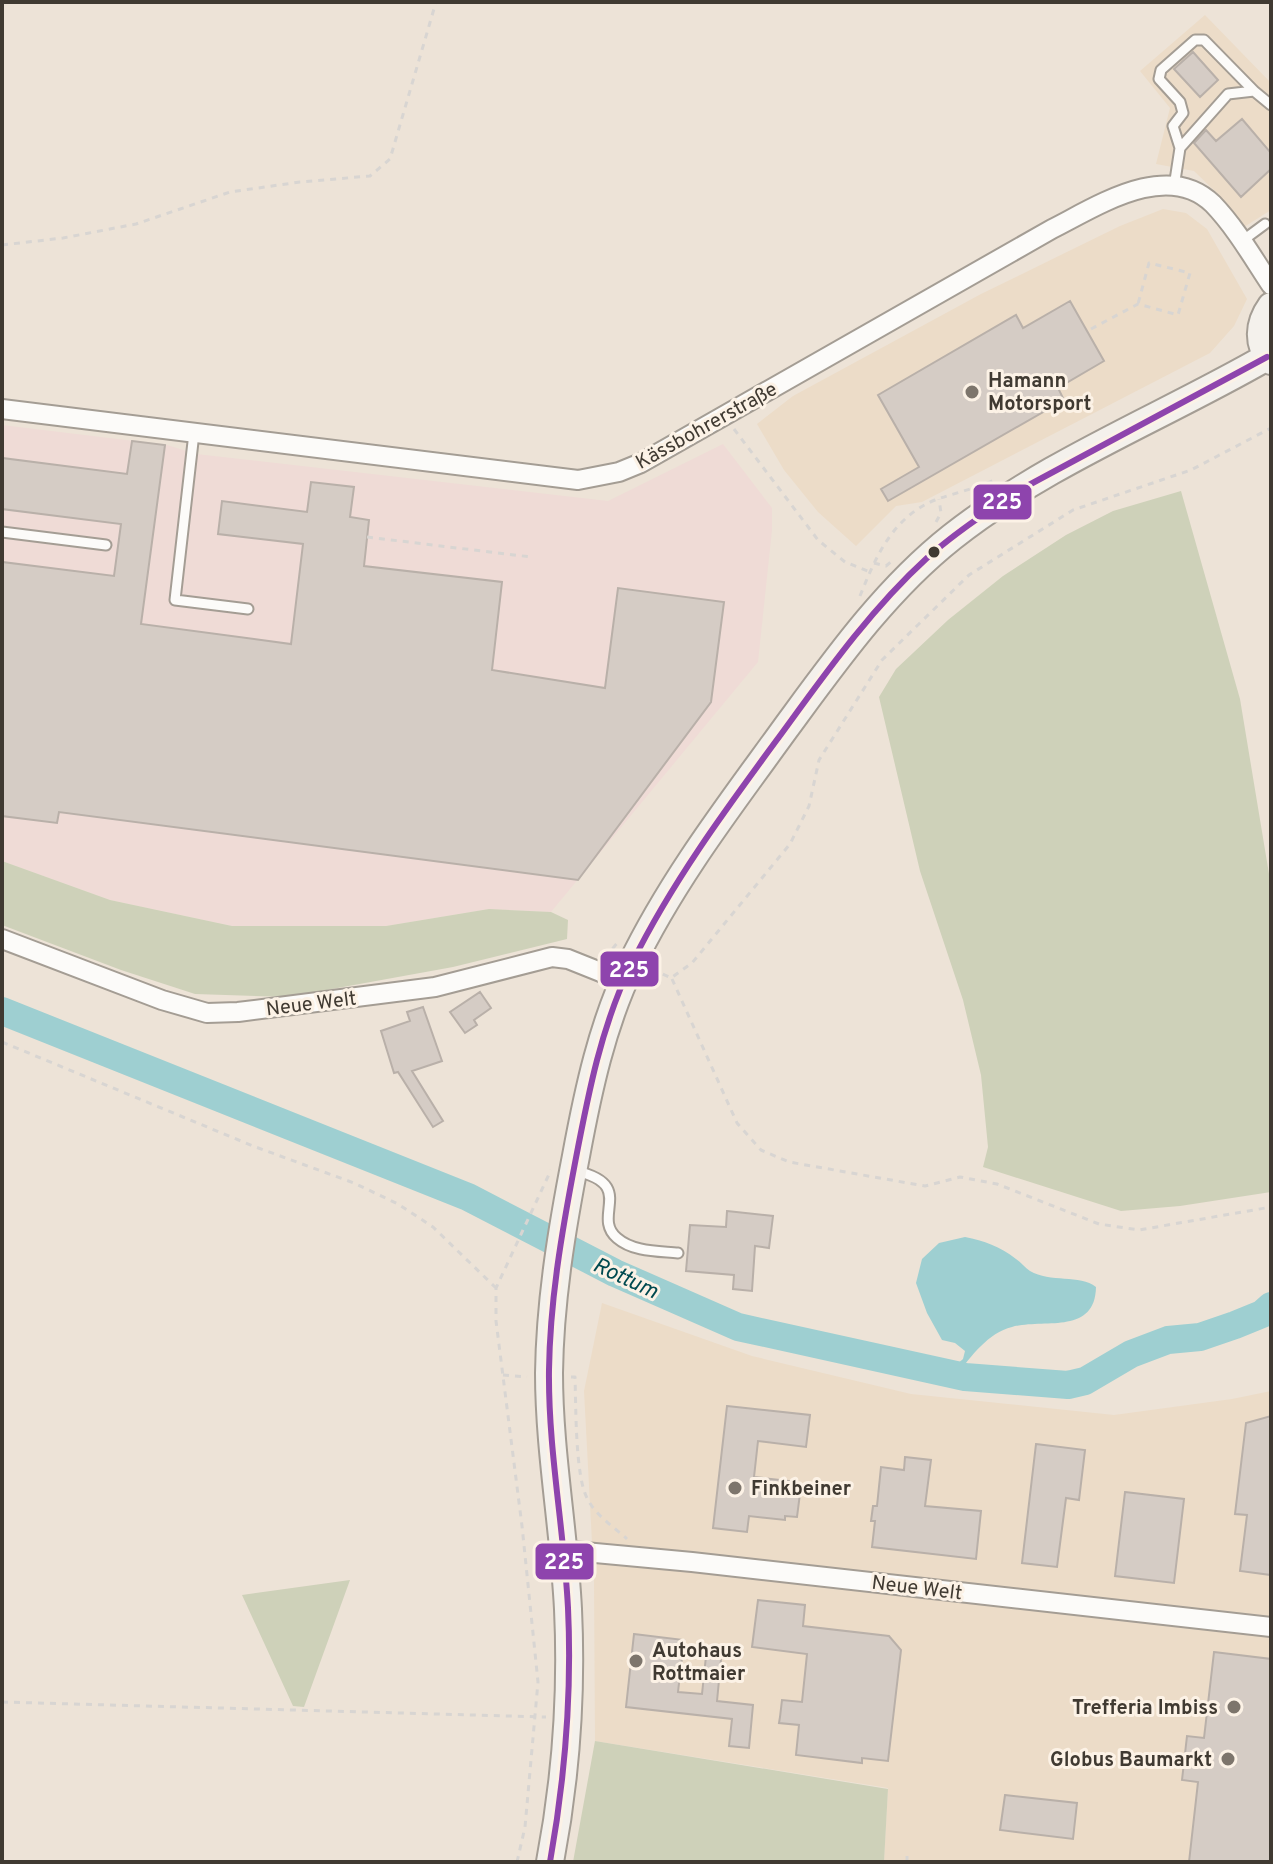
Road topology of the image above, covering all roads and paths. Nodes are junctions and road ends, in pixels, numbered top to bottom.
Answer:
1 (436, 2) edge
2 (1254, 91) junction
3 (1271, 105) edge
4 (1180, 148) junction
5 (1174, 187) junction
6 (1265, 224) dead end
7 (1242, 241) junction
8 (2, 245) edge
9 (1271, 285) edge
10 (1138, 304) junction
11 (1271, 306) edge
12 (1091, 329) dead end
13 (1269, 359) edge
14 (2, 409) edge
15 (725, 416) junction
16 (1271, 428) edge
17 (194, 433) junction
18 (994, 480) dead end
19 (939, 499) junction
20 (936, 523) dead end
21 (2, 532) edge
22 (367, 537) dead end
23 (106, 545) dead end
24 (899, 556) dead end
25 (531, 557) dead end
26 (874, 563) junction
27 (870, 572) junction
28 (859, 597) dead end
29 (248, 609) dead end
30 (2, 939) edge
31 (620, 962) junction
32 (671, 978) junction
33 (2, 1042) edge
34 (562, 1169) junction
35 (1271, 1207) edge
36 (678, 1253) dead end
37 (496, 1288) junction
38 (503, 1375) junction
39 (549, 1377) junction
40 (563, 1550) junction
41 (625, 1554) junction
42 (1271, 1627) edge
43 (2, 1702) edge
44 (536, 1718) junction
45 (907, 1855) dead end
46 (517, 1862) edge
47 (550, 1862) edge
48 (907, 1862) edge

1 - 8 path
2 - 3 lane
2 - 4 lane
2 - 4 lane
4 - 5 lane
5 - 7 street, Kässbohrerstraße
5 - 15 street, Kässbohrerstraße
6 - 7 lane
7 - 9 street, Kässbohrerstraße
10 - 10 path
10 - 12 path
11 - 13 main road
13 - 31 main road
14 - 17 street, Kässbohrerstraße
15 - 17 street, Kässbohrerstraße
15 - 27 path
16 - 32 path
17 - 29 lane
18 - 19 path
19 - 20 path
19 - 26 path
21 - 23 lane
22 - 25 path
24 - 26 path
26 - 27 path
27 - 28 path
30 - 31 street, Neue Welt
31 - 32 path
31 - 34 main road
32 - 35 path
33 - 37 path
34 - 36 lane
34 - 37 path
34 - 39 main road
37 - 38 path
38 - 39 path
38 - 44 path
39 - 40 main road
39 - 41 path
40 - 41 street, Neue Welt
40 - 47 main road
41 - 42 street, Neue Welt
43 - 44 path
44 - 46 path
45 - 48 path

